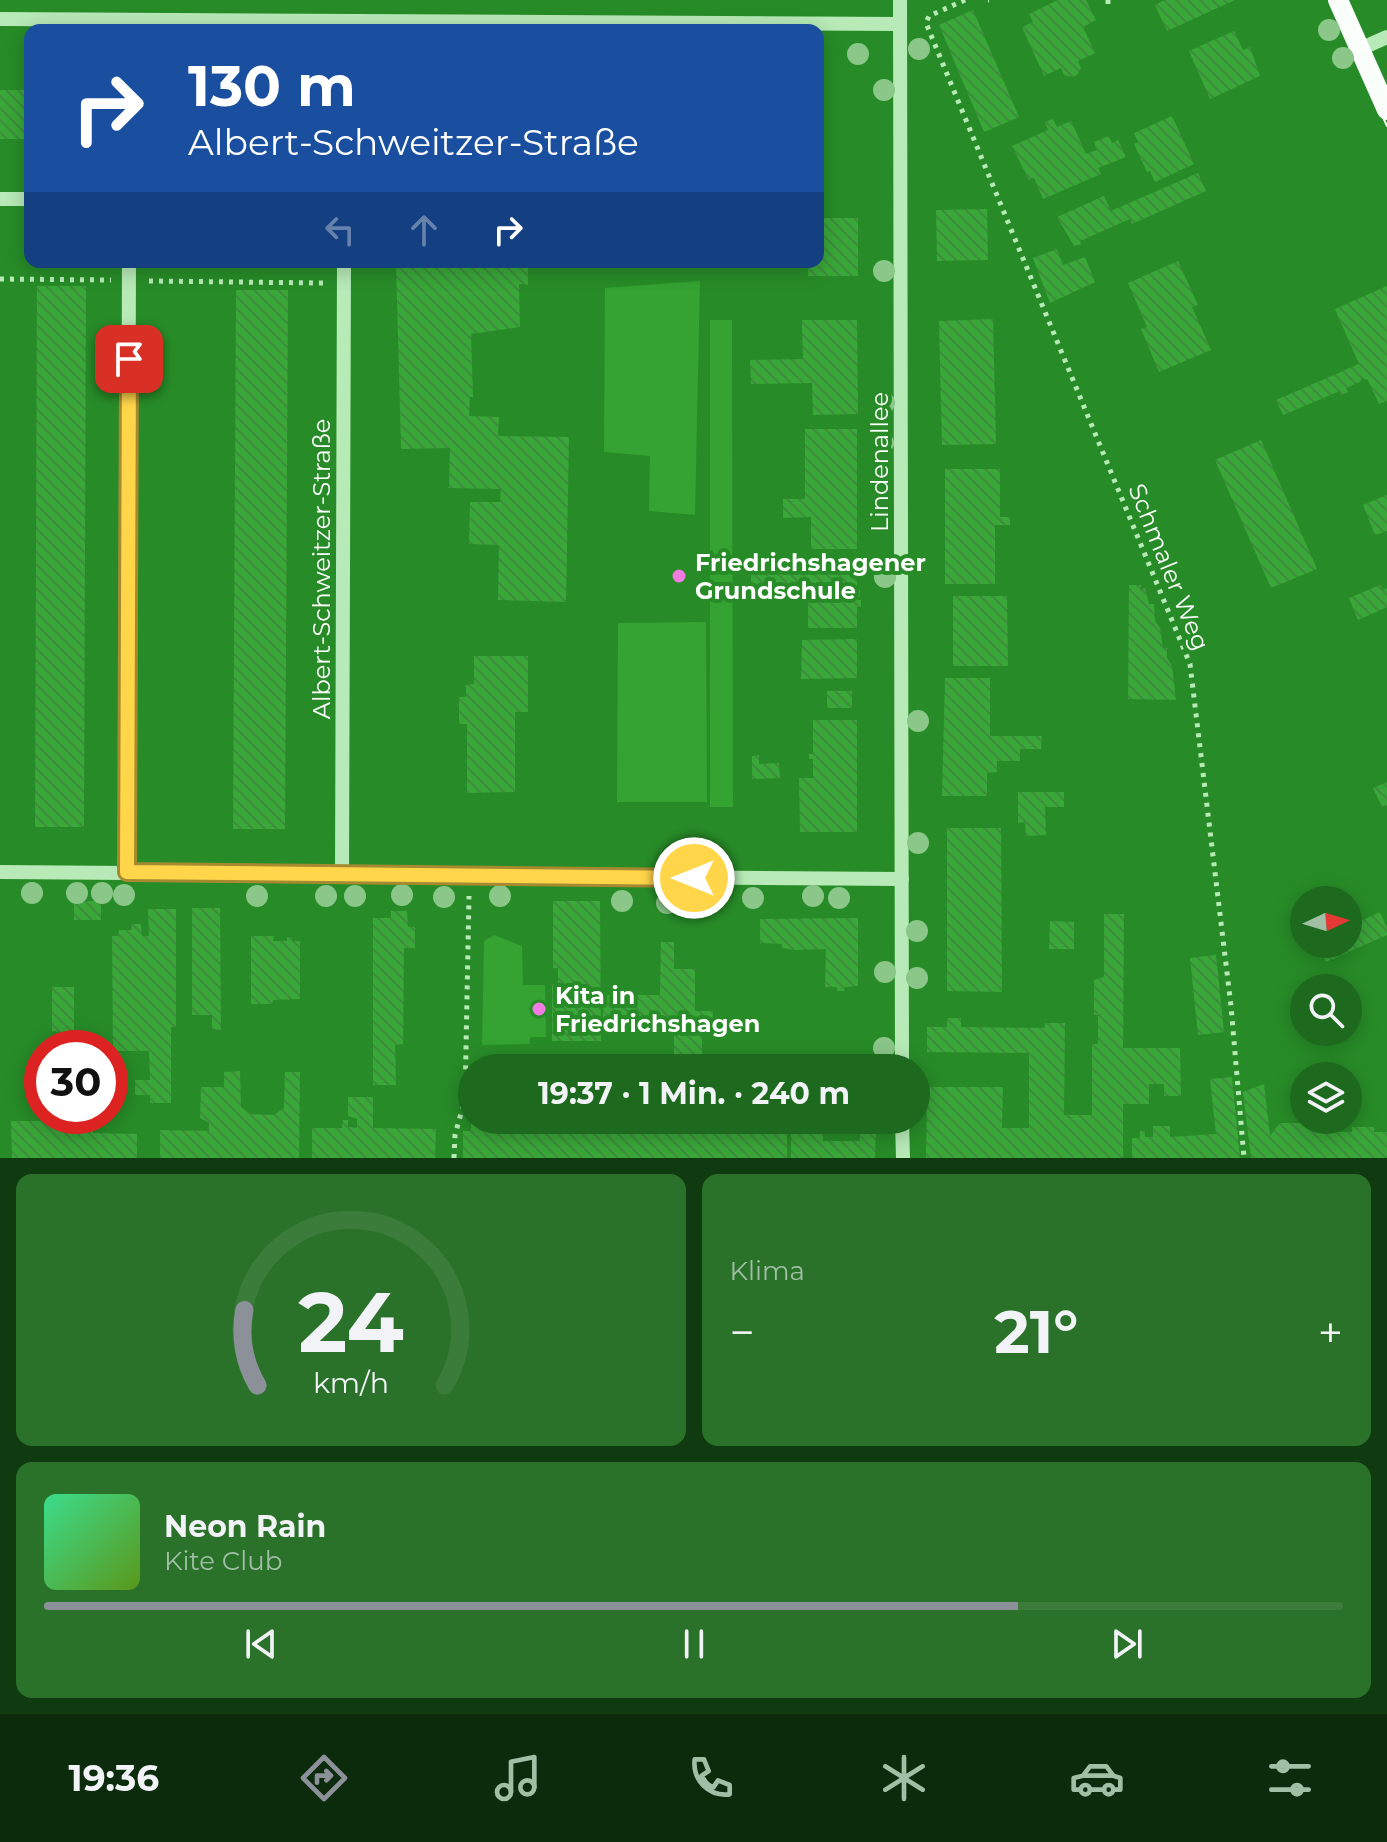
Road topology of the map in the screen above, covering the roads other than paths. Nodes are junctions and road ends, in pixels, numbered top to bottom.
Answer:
1 (900, 0) edge
2 (1338, 0) edge
3 (0, 19) edge
4 (246, 24) edge
5 (824, 24) edge
6 (900, 24) junction
7 (1387, 37) edge
8 (1360, 49) junction
9 (1387, 110) edge
10 (0, 199) edge
11 (24, 199) edge
12 (129, 268) edge
13 (344, 268) edge
14 (0, 872) edge
15 (127, 872) junction
16 (342, 875) junction
17 (902, 879) junction
18 (902, 1054) edge
19 (902, 1134) edge
20 (903, 1158) edge

1 - 6 street, Lindenallee
2 - 8 main road
3 - 4 street
5 - 6 street
6 - 17 street, Lindenallee
7 - 8 street
8 - 9 main road
10 - 11 street
12 - 15 street
13 - 16 street, Albert-Schweitzer-Straße
14 - 15 street
15 - 16 street
16 - 17 street
17 - 18 street, Lindenallee
19 - 20 street

